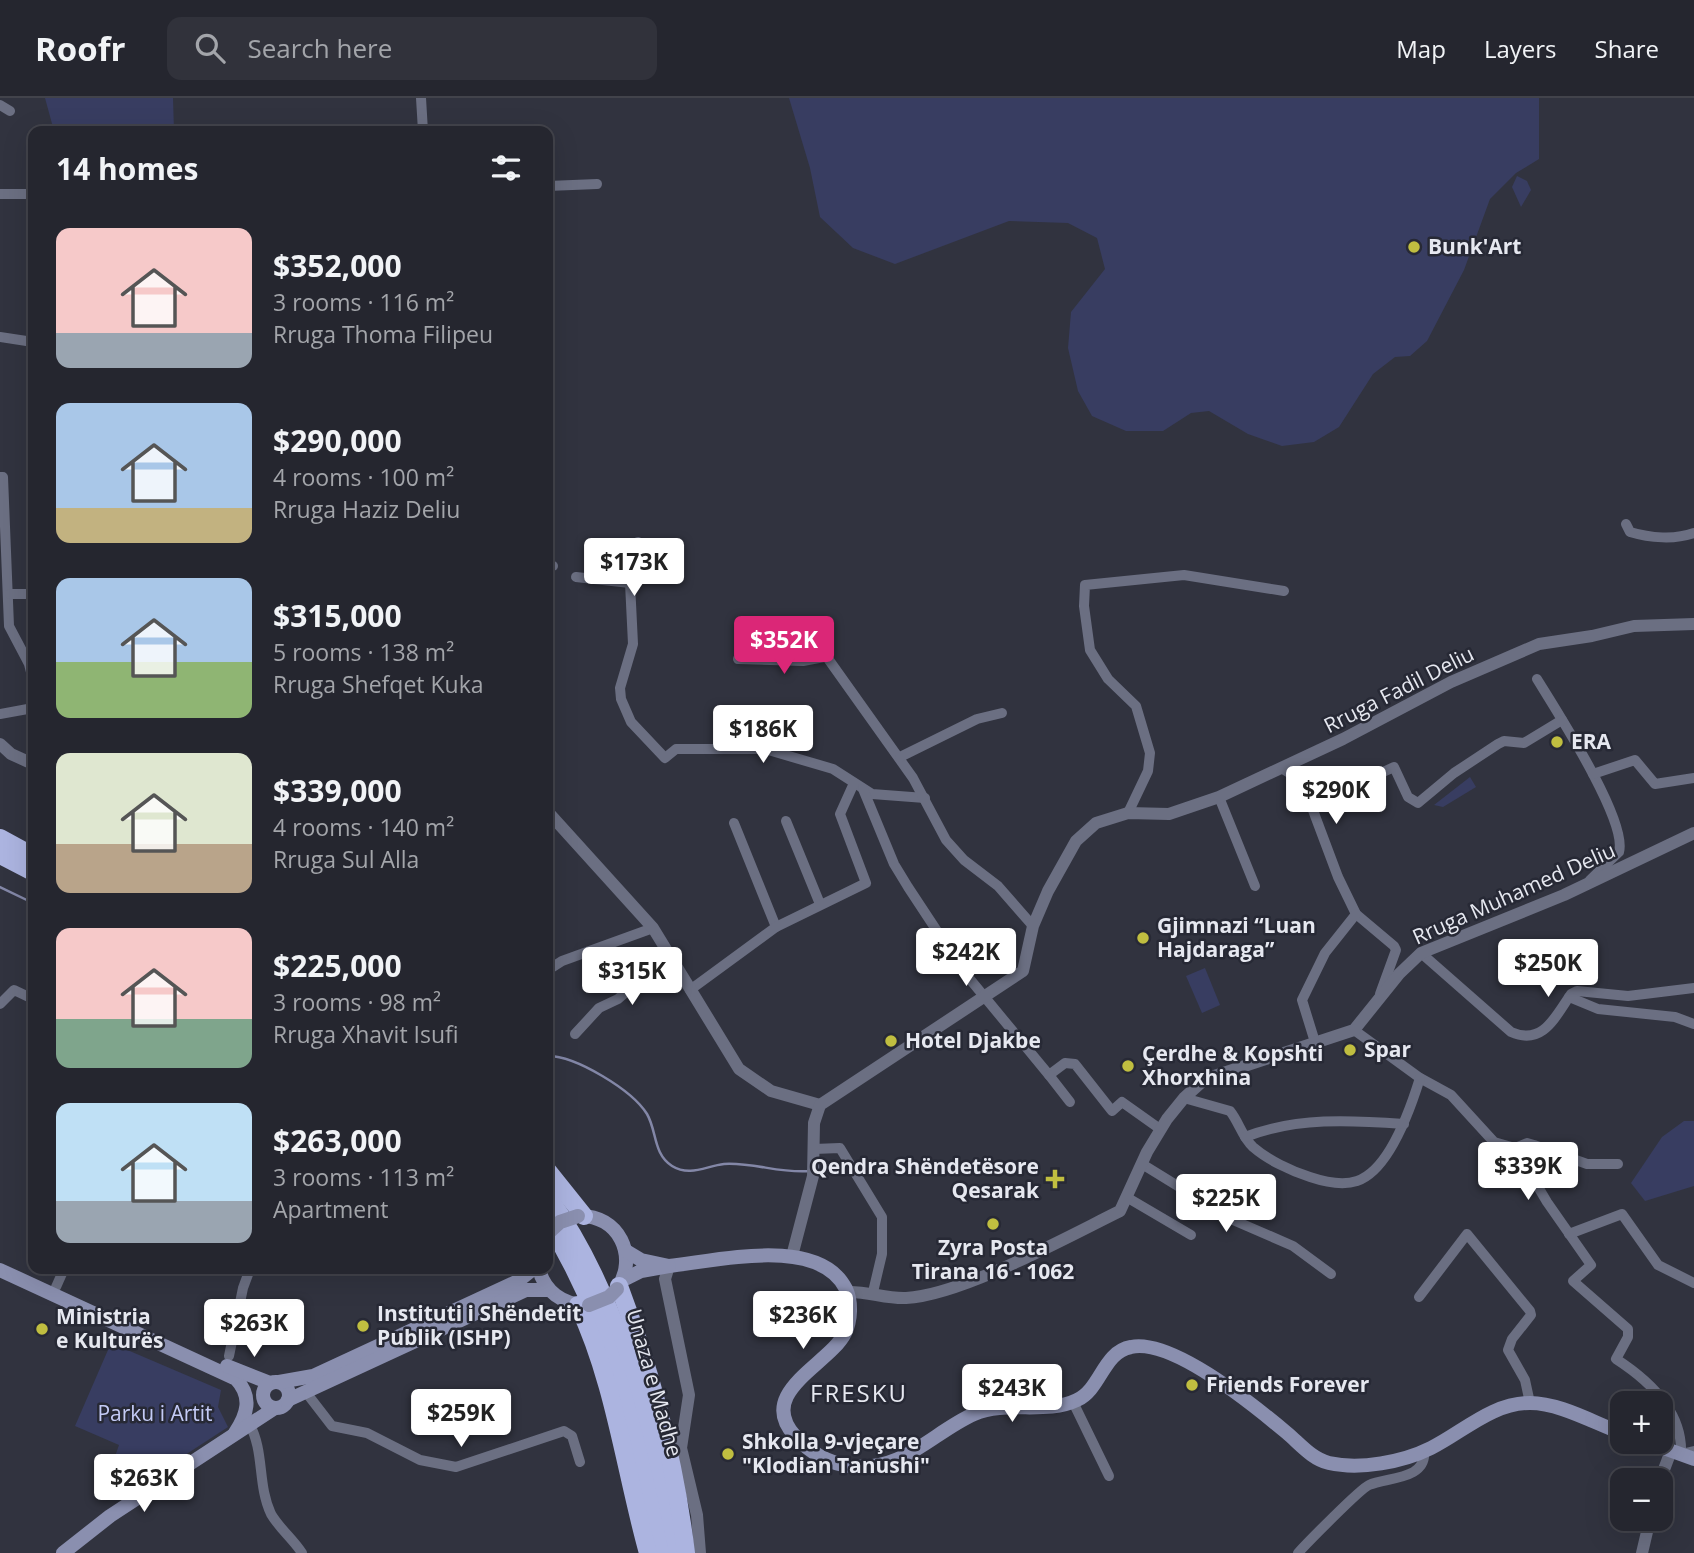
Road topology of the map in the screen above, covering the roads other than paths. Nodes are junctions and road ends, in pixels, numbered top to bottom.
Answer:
1 (421, 98) edge
2 (423, 126) edge
3 (597, 184) dead end
4 (553, 186) edge
5 (0, 194) edge
6 (28, 194) edge
7 (0, 337) edge
8 (28, 341) edge
9 (1, 477) edge
10 (1626, 524) dead end
11 (1694, 533) edge
12 (638, 542) dead end
13 (576, 577) dead end
14 (630, 583) junction
15 (1284, 591) dead end
16 (10, 594) junction
17 (28, 594) edge
18 (1694, 624) edge
19 (814, 639) dead end
20 (824, 657) junction
21 (738, 659) dead end
22 (28, 662) edge
23 (1538, 679) dead end
24 (28, 709) edge
25 (1002, 713) dead end
26 (0, 714) edge
27 (1562, 720) junction
28 (0, 744) edge
29 (900, 757) junction
30 (28, 762) edge
31 (1283, 769) junction
32 (1593, 774) junction
33 (1694, 778) edge
34 (858, 786) junction
35 (1305, 788) junction
36 (925, 797) junction
37 (1219, 797) junction
38 (1128, 813) junction
39 (553, 818) edge
40 (786, 821) dead end
41 (734, 823) dead end
42 (0, 832) edge
43 (1694, 833) edge
44 (0, 838) edge
45 (0, 855) edge
46 (28, 860) edge
47 (28, 861) edge
48 (0, 862) edge
49 (28, 862) edge
50 (28, 862) edge
51 (1586, 885) junction
52 (1255, 886) dead end
53 (820, 904) junction
54 (1356, 914) junction
55 (1033, 926) junction
56 (776, 927) junction
57 (653, 928) junction
58 (1421, 953) junction
59 (675, 964) junction
60 (553, 967) edge
61 (1694, 988) edge
62 (690, 990) junction
63 (984, 996) junction
64 (28, 997) edge
65 (1569, 997) junction
66 (1378, 1000) junction
67 (0, 1004) edge
68 (1694, 1024) edge
69 (1354, 1030) junction
70 (575, 1034) dead end
71 (1315, 1042) junction
72 (1049, 1075) junction
73 (1420, 1078) junction
74 (1184, 1097) junction
75 (1070, 1102) dead end
76 (820, 1105) junction
77 (1404, 1124) junction
78 (1160, 1129) junction
79 (1245, 1137) junction
80 (1515, 1147) junction
81 (814, 1149) junction
82 (1142, 1164) junction
83 (1618, 1164) dead end
84 (553, 1178) edge
85 (1128, 1198) junction
86 (553, 1205) edge
87 (581, 1216) junction
88 (553, 1228) edge
89 (553, 1231) edge
90 (1569, 1234) junction
91 (1191, 1235) dead end
92 (626, 1251) junction
93 (792, 1256) junction
94 (0, 1262) edge
95 (674, 1266) junction
96 (0, 1270) edge
97 (62, 1274) edge
98 (249, 1274) edge
99 (526, 1274) edge
100 (541, 1274) edge
101 (1331, 1274) dead end
102 (1694, 1283) edge
103 (620, 1285) junction
104 (55, 1287) junction
105 (549, 1290) junction
106 (847, 1292) junction
107 (873, 1292) junction
108 (1419, 1297) dead end
109 (578, 1305) junction
110 (229, 1356) dead end
111 (236, 1379) junction
112 (269, 1389) junction
113 (305, 1391) junction
114 (288, 1400) junction
115 (1073, 1402) junction
116 (1530, 1403) junction
117 (275, 1408) junction
118 (249, 1423) junction
119 (1610, 1429) edge
120 (235, 1433) junction
121 (1424, 1451) junction
122 (1685, 1454) edge
123 (580, 1462) dead end
124 (1672, 1468) edge
125 (1109, 1476) dead end
126 (1648, 1531) edge
127 (297, 1551) edge
128 (63, 1553) edge
129 (648, 1553) edge
130 (660, 1553) edge
131 (674, 1553) edge
132 (686, 1553) edge
133 (700, 1553) edge
134 (1298, 1553) edge
135 (1643, 1553) edge

1 - 2 street
3 - 4 street
5 - 6 street
7 - 8 street
9 - 16 street
10 - 11 street
12 - 14 street
13 - 14 street
14 - 34 street
15 - 38 street
16 - 17 street
16 - 22 street
18 - 31 street, Rruga Fadil Deliu
19 - 20 street
20 - 21 street
20 - 29 street
23 - 27 street
24 - 26 street
25 - 29 street
27 - 32 street
27 - 35 street
28 - 30 street
29 - 36 street
31 - 35 street
31 - 37 street, Rruga Fadil Deliu
32 - 33 street
32 - 51 street
34 - 36 street
34 - 53 street
34 - 63 street
35 - 54 street
36 - 55 street
37 - 38 street, Rruga Fadil Deliu
37 - 52 street
38 - 55 street, Rruga Fadil Deliu
39 - 57 street
40 - 53 street
41 - 56 street
42 - 46 highway
43 - 51 street, Rruga Muhamed Deliu
44 - 47 highway
45 - 49 highway
48 - 50 highway
51 - 58 street, Rruga Muhamed Deliu
53 - 56 street
54 - 66 street
54 - 71 street
55 - 63 street, Rruga Fadil Deliu
56 - 62 street
57 - 59 street
57 - 60 street
58 - 65 street
58 - 66 street, Rruga Muhamed Deliu
59 - 62 street
59 - 70 street
61 - 65 street
62 - 76 street
63 - 72 street
63 - 76 street, Rruga Fadil Deliu
64 - 67 street
65 - 68 street
66 - 69 street, Rruga Muhamed Deliu
69 - 71 street
69 - 73 street
71 - 74 street
72 - 75 street
72 - 78 street
73 - 77 street
73 - 80 street
74 - 78 street
74 - 79 street
76 - 81 street
77 - 79 street
77 - 79 street
78 - 82 street
80 - 83 street
80 - 90 street
81 - 93 street
81 - 107 street
82 - 85 street
82 - 101 street
84 - 87 highway
85 - 91 street
85 - 107 street
86 - 131 highway, Unaza e Madhe
87 - 88 main road, bridge
87 - 92 main road
89 - 130 highway
90 - 102 street
90 - 122 street
92 - 95 main road
92 - 103 main road
93 - 95 main road
93 - 106 main road
94 - 104 main road
95 - 103 main road
95 - 133 street
96 - 111 main road
97 - 104 street
98 - 110 street
99 - 112 main road
100 - 105 main road
103 - 109 main road, bridge
103 - 132 highway
104 - 112 main road
105 - 109 main road
105 - 113 main road
106 - 107 street
106 - 115 main road
108 - 116 street
109 - 129 highway
111 - 112 main road
111 - 120 main road
112 - 114 main road
112 - 117 main road
112 - 118 main road
113 - 114 main road
113 - 123 street
114 - 117 main road
115 - 121 main road
115 - 125 street
116 - 119 main road
116 - 121 main road
117 - 118 main road
118 - 120 main road
118 - 127 street
120 - 128 main road
121 - 134 street
122 - 124 street
126 - 135 street

